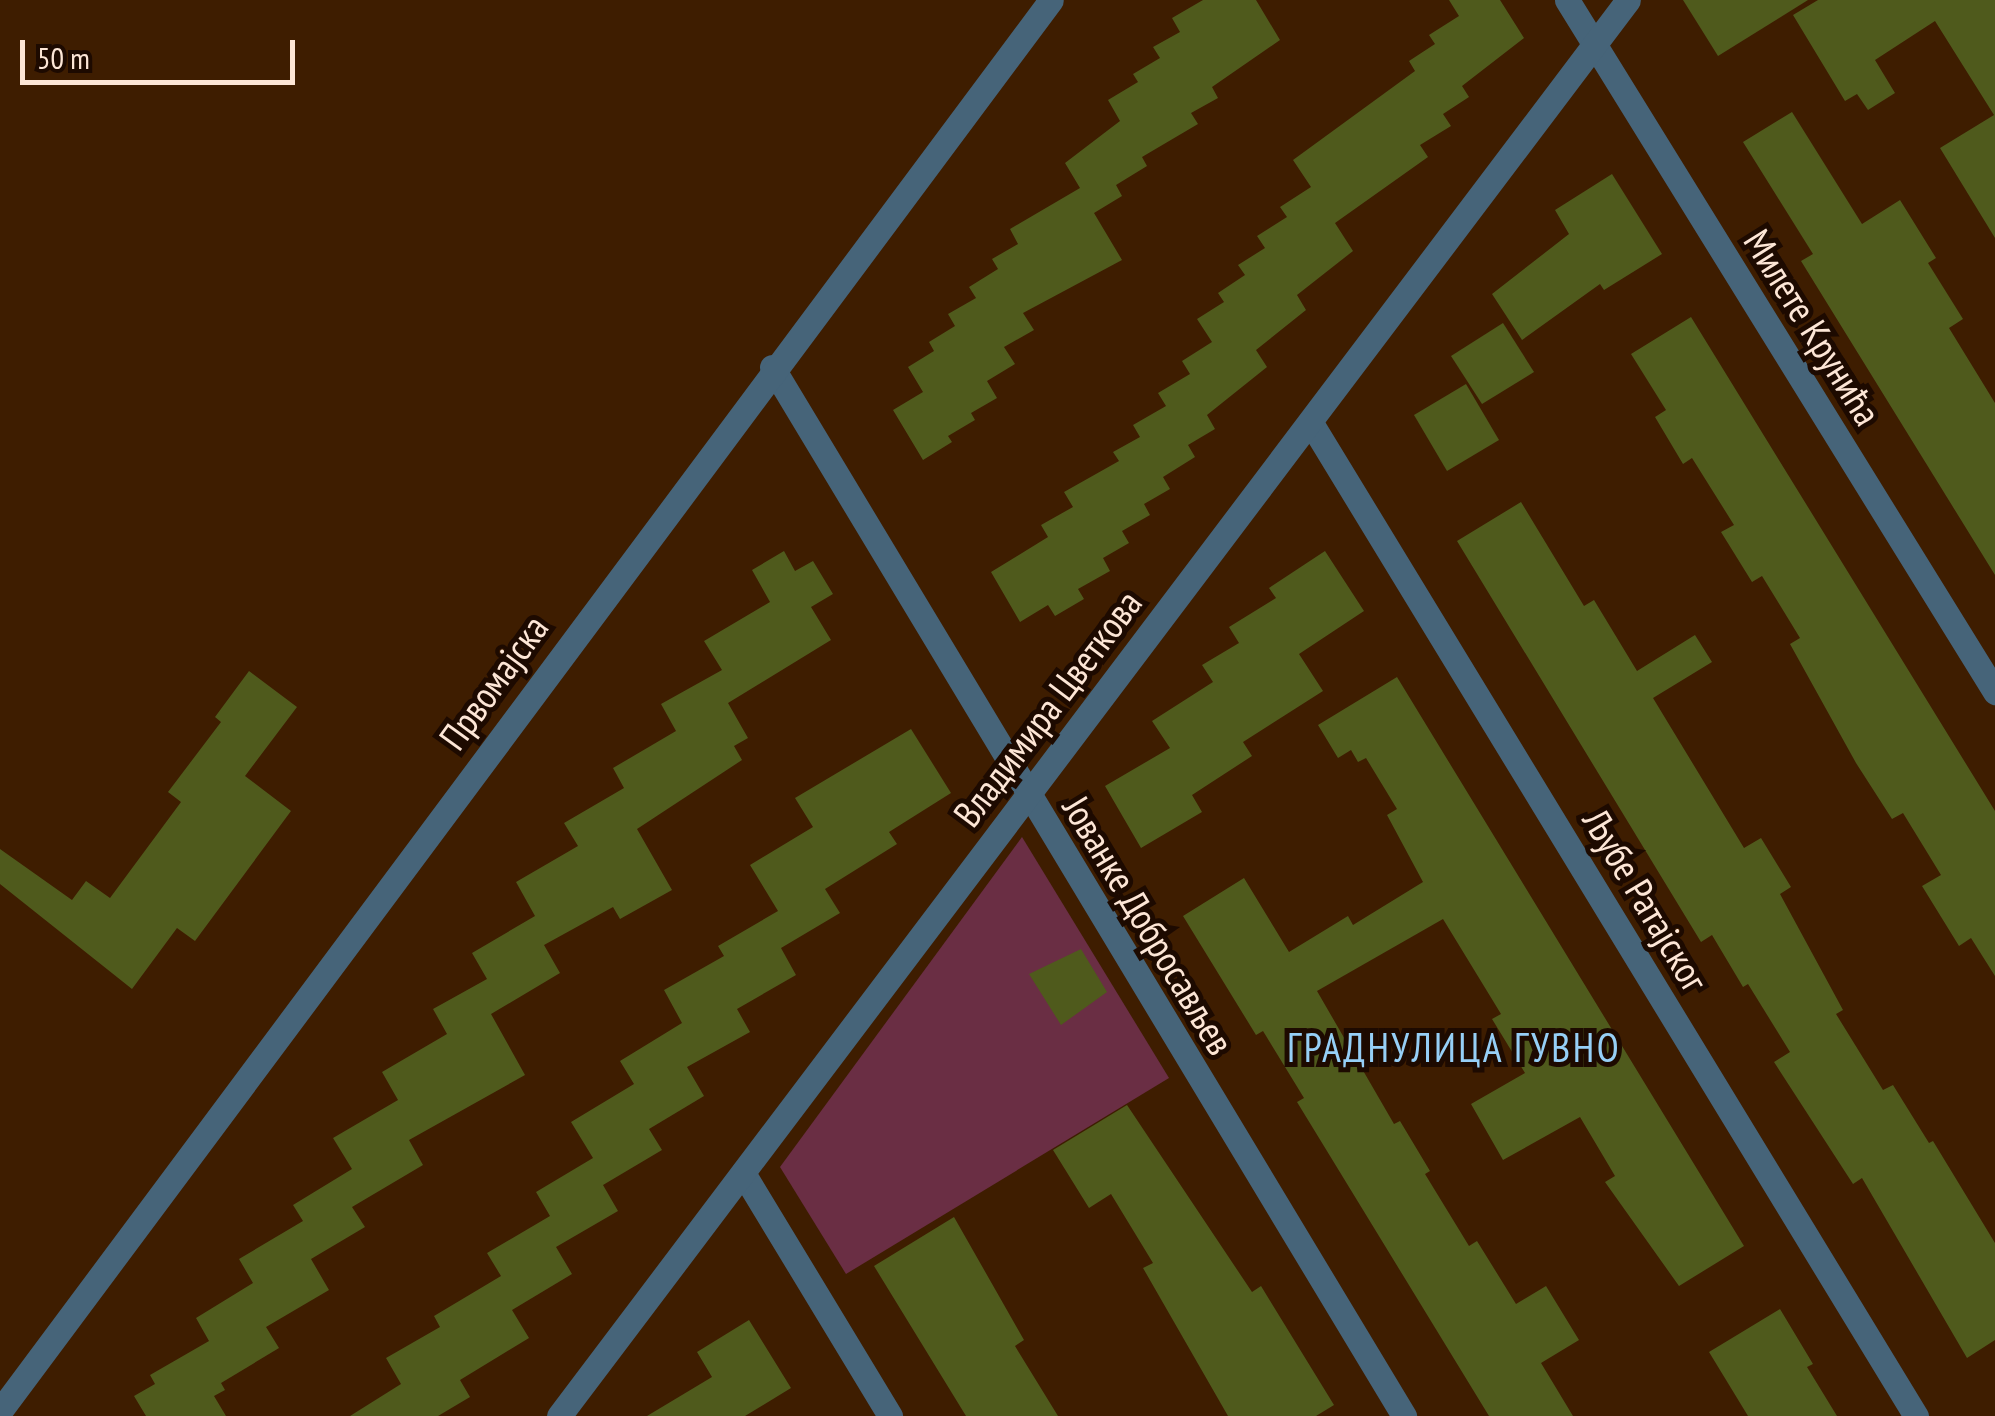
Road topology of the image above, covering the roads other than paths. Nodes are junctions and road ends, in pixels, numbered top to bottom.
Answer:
1 (1051, 0) edge
2 (1567, 0) edge
3 (1628, 0) edge
4 (1594, 45) junction
5 (772, 367) junction
6 (1311, 423) junction
7 (1995, 692) edge
8 (1027, 796) junction
9 (743, 1172) junction
10 (0, 1411) edge
11 (559, 1416) edge
12 (890, 1416) edge
13 (1404, 1416) edge
14 (1916, 1416) edge

1 - 5 street, Првомајска
2 - 4 street, Милете Крунића
3 - 4 street, Владимира Цветкова
4 - 6 street, Владимира Цветкова
4 - 7 street, Милете Крунића
5 - 8 street, Јованке Добросављев
5 - 10 street, Првомајска
6 - 8 street, Владимира Цветкова
6 - 14 street, Љубе Ратајског
8 - 9 street, Владимира Цветкова
8 - 13 street, Јованке Добросављев
9 - 11 street, Владимира Цветкова
9 - 12 street

